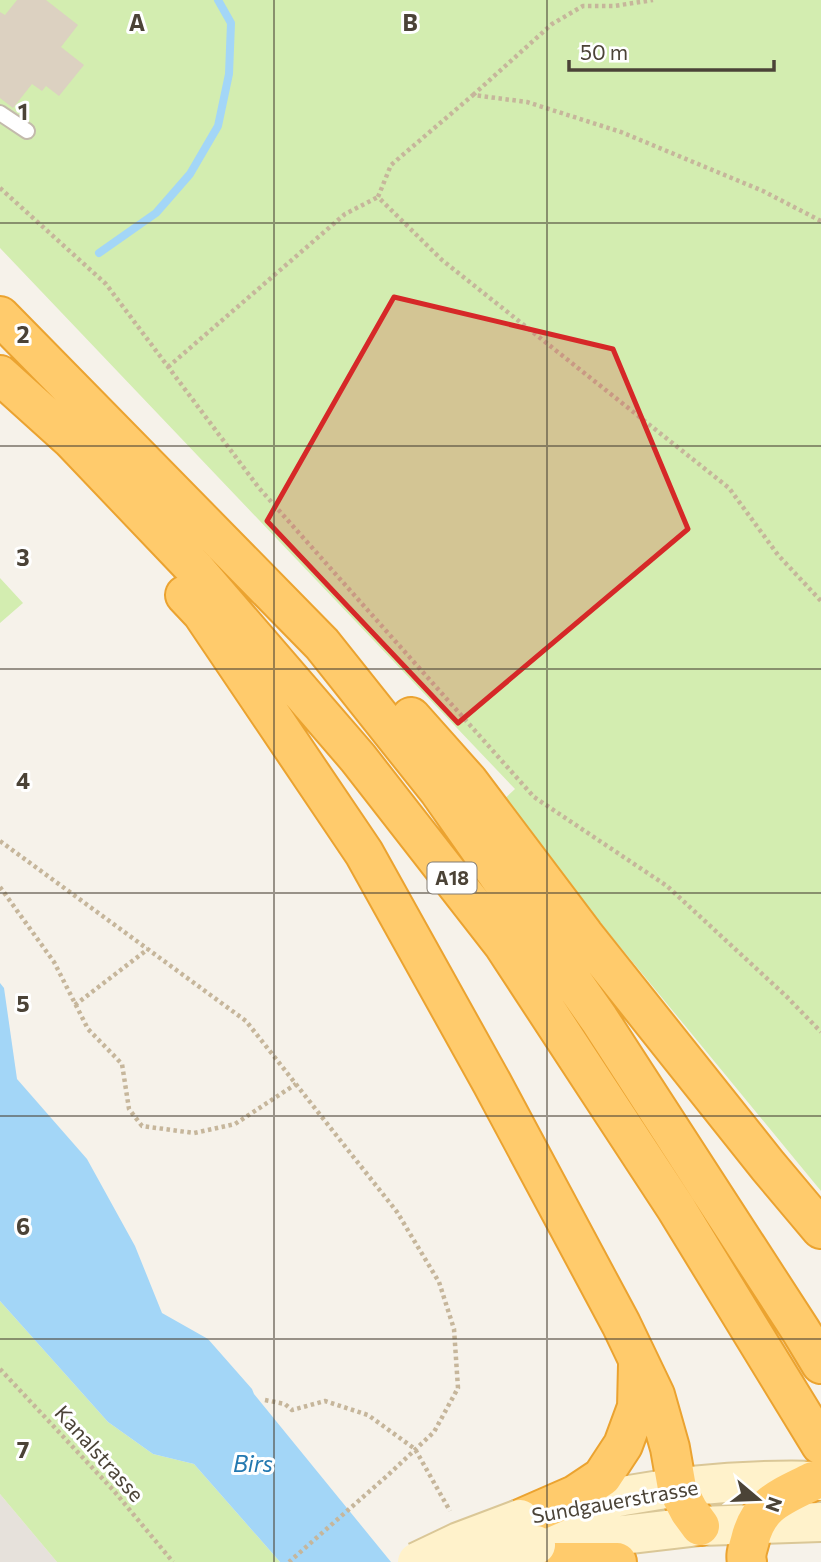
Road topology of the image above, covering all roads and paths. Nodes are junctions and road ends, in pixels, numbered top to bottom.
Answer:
1 (653, 0) edge
2 (473, 95) junction
3 (0, 113) edge
4 (27, 131) dead end
5 (0, 188) edge
6 (378, 197) junction
7 (821, 221) edge
8 (0, 300) edge
9 (0, 316) edge
10 (168, 367) junction
11 (0, 375) edge
12 (0, 397) edge
13 (821, 601) edge
14 (0, 841) edge
15 (0, 887) edge
16 (148, 949) junction
17 (75, 1005) junction
18 (821, 1032) edge
19 (296, 1084) junction
20 (821, 1229) edge
21 (638, 1363) junction
22 (821, 1364) edge
23 (0, 1369) edge
24 (265, 1400) dead end
25 (415, 1450) junction
26 (677, 1488) junction
27 (808, 1489) edge
28 (754, 1525) junction
29 (700, 1526) junction
30 (540, 1547) edge
31 (173, 1562) edge
32 (289, 1562) edge
33 (416, 1562) edge
34 (477, 1562) edge
35 (617, 1562) edge
36 (747, 1562) edge

1 - 2 path
2 - 6 path
2 - 7 path
3 - 4 lane
5 - 10 path
6 - 10 path
6 - 13 path
8 - 20 highway
9 - 22 highway, A18
10 - 18 path
11 - 27 highway, A18
12 - 21 highway
14 - 16 path
15 - 17 path
16 - 17 path
16 - 19 path
17 - 19 path
19 - 25 path
21 - 26 highway
21 - 30 highway
23 - 31 path, Kanalstrasse
24 - 25 path
25 - 32 path
26 - 27 main road, Sundgauerstrasse
26 - 29 highway
26 - 30 main road, Sundgauerstrasse
27 - 28 highway
28 - 29 main road, Sundgauerstrasse
28 - 36 highway
29 - 30 main road, Sundgauerstrasse
30 - 33 main road, Sundgauerstrasse, bridge
30 - 34 main road, Sundgauerstrasse, bridge
30 - 35 highway

